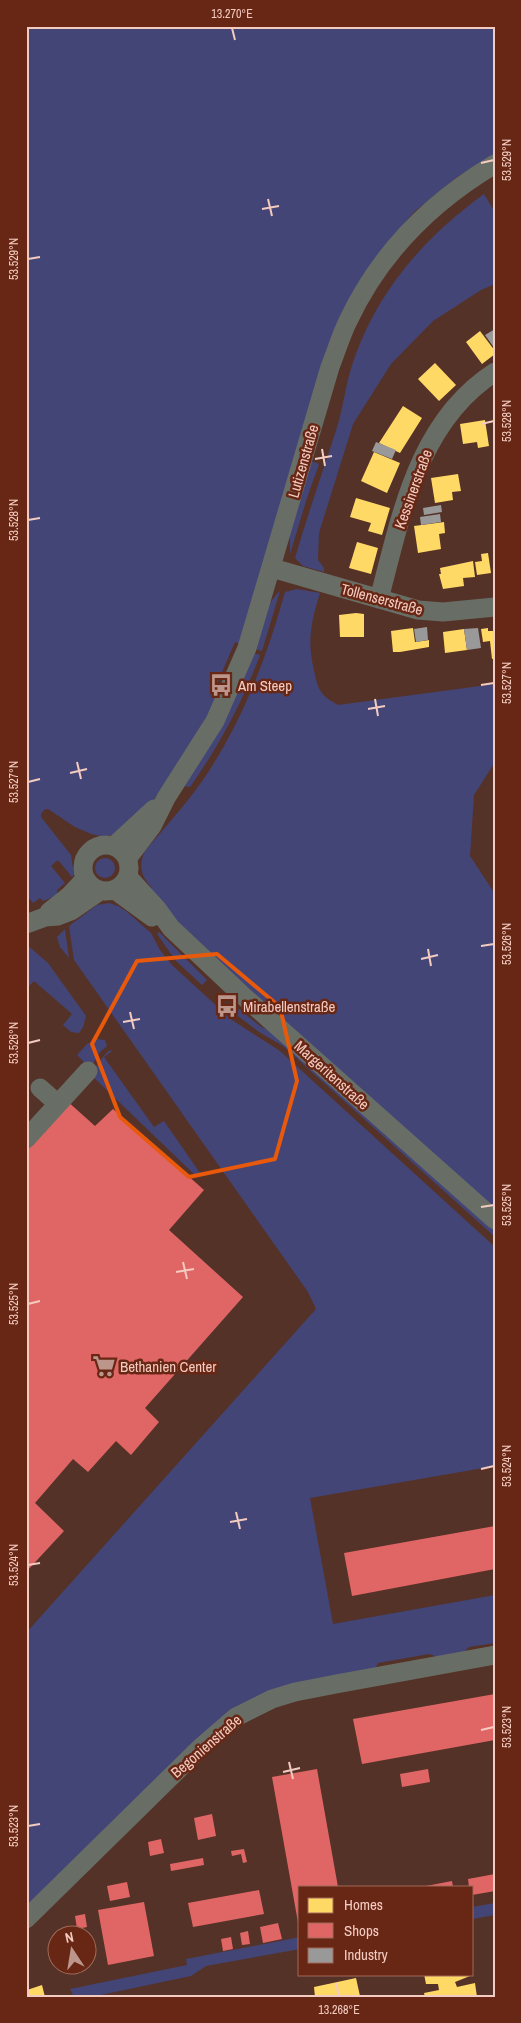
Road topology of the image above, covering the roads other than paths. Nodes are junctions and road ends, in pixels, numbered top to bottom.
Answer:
1 (495, 164) edge
2 (495, 372) edge
3 (272, 568) junction
4 (379, 599) junction
5 (495, 607) edge
6 (117, 872) junction
7 (85, 879) junction
8 (45, 916) junction
9 (26, 924) edge
10 (88, 1072) dead end
11 (40, 1088) dead end
12 (58, 1104) junction
13 (26, 1139) edge
14 (495, 1220) edge
15 (495, 1655) edge
16 (26, 1919) edge

1 - 3 street, Lutizenstraße
2 - 4 street, Kessinerstraße
3 - 4 street, Tollenserstraße
3 - 6 street, Lutizenstraße
4 - 5 street, Tollenserstraße
6 - 7 street, Margeritenstraße
6 - 7 street
6 - 8 street
6 - 14 street, Margeritenstraße
7 - 8 street
8 - 9 street
10 - 12 street
11 - 12 street
12 - 13 street
15 - 16 street, Begonienstraße

